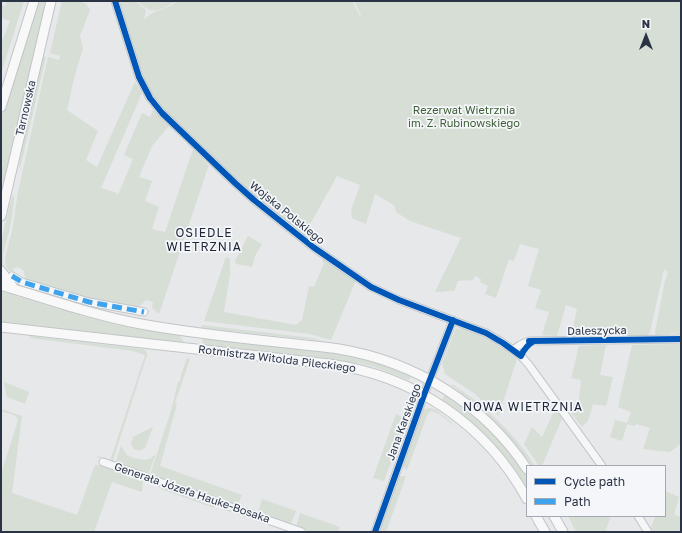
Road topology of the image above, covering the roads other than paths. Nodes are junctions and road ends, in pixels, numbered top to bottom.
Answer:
1 (34, 1) edge
2 (51, 1) edge
3 (114, 1) edge
4 (1, 107) edge
5 (1, 216) edge
6 (1, 271) edge
7 (16, 276) dead end
8 (1, 285) edge
9 (14, 289) junction
10 (144, 312) dead end
11 (453, 320) junction
12 (1, 327) edge
13 (681, 339) edge
14 (534, 341) junction
15 (513, 350) junction
16 (521, 356) junction
17 (430, 380) junction
18 (424, 395) junction
19 (103, 462) dead end
20 (601, 465) edge
21 (526, 468) edge
22 (526, 497) edge
23 (537, 517) edge
24 (555, 517) edge
25 (639, 517) edge
26 (302, 532) edge
27 (375, 532) edge
28 (545, 532) edge
29 (563, 532) edge
30 (648, 532) edge

1 - 4 main road, Tarnowska
2 - 5 main road, Tarnowska
3 - 11 street, Wojska Polskiego
6 - 9 main road
7 - 10 street
8 - 9 main road, Rotmistrza Witolda Pileckiego
9 - 17 main road, Rotmistrza Witolda Pileckiego
11 - 15 street, Wojska Polskiego
11 - 17 street, Jana Karskiego
12 - 18 main road, Rotmistrza Witolda Pileckiego
13 - 14 street, Daleszycka
14 - 15 street, Daleszycka
14 - 16 street
15 - 16 street, Wojska Polskiego
16 - 20 street, Wojska Polskiego
17 - 18 street, Jana Karskiego
17 - 21 main road, Rotmistrza Witolda Pileckiego
18 - 22 main road, Rotmistrza Witolda Pileckiego
18 - 27 street, Jana Karskiego
19 - 26 street, Generała Józefa Hauke-Bosaka
23 - 28 main road
24 - 29 main road
25 - 30 street

